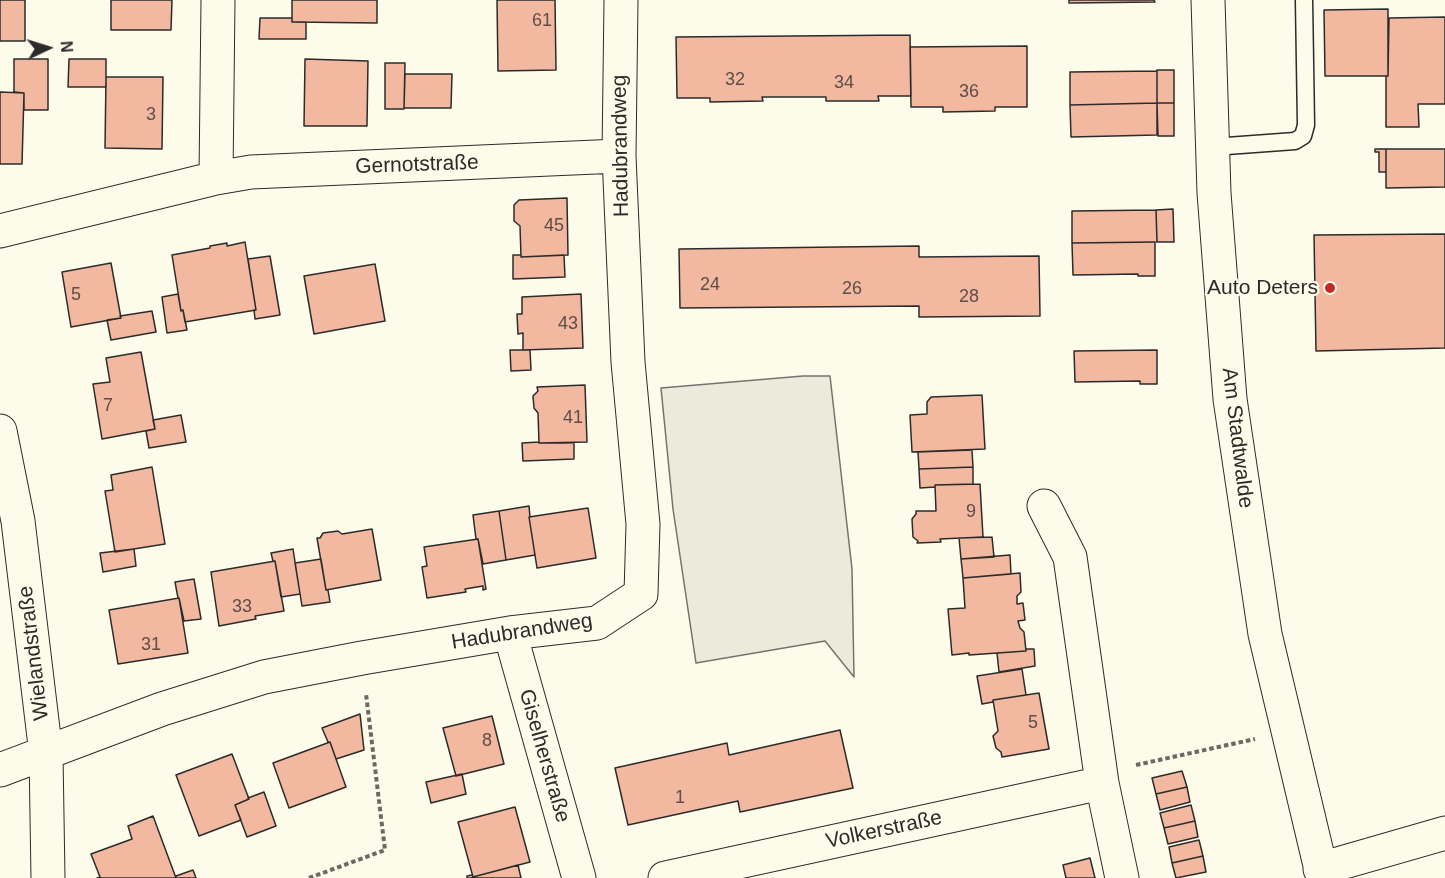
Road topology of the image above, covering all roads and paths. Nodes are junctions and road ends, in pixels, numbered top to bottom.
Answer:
1 (218, 0) edge
2 (621, 0) edge
3 (1208, 0) edge
4 (1304, 0) edge
5 (1213, 147) junction
6 (619, 156) junction
7 (216, 178) junction
8 (0, 231) edge
9 (0, 431) edge
10 (1044, 506) dead end
11 (510, 633) junction
12 (362, 658) junction
13 (1288, 732) junction
14 (46, 754) junction
15 (0, 770) edge
16 (1101, 777) junction
17 (1445, 833) edge
18 (1322, 874) edge
19 (48, 878) edge
20 (309, 878) edge
21 (579, 878) edge
22 (665, 878) edge
23 (1122, 878) edge

1 - 7 street
2 - 6 street, Hadubrandweg
3 - 5 street, Am Stadtwalde
4 - 5 lane
5 - 13 street, Am Stadtwalde
6 - 7 street, Gernotstraße
6 - 11 street, Hadubrandweg
7 - 8 street, Gernotstraße
9 - 14 street, Wielandstraße
10 - 16 street
11 - 12 street, Hadubrandweg
11 - 21 street, Giselherstraße
12 - 14 street, Hadubrandweg
12 - 20 path
13 - 16 path
13 - 18 street, Am Stadtwalde
14 - 15 street, Hadubrandweg
14 - 19 street, Wielandstraße
16 - 22 street, Volkerstraße
16 - 23 street
17 - 18 street, Am Stadtwalde

